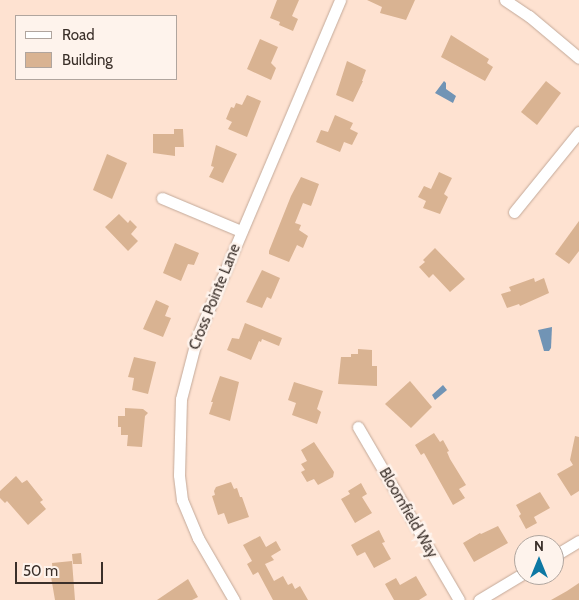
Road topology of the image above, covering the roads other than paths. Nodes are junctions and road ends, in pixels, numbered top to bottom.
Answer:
1 (340, 0) edge
2 (505, 0) edge
3 (579, 58) edge
4 (579, 132) edge
5 (162, 198) dead end
6 (514, 212) dead end
7 (241, 231) junction
8 (358, 427) dead end
9 (579, 541) edge
10 (564, 550) edge
11 (514, 580) edge
12 (234, 600) edge
13 (459, 600) edge
14 (479, 600) edge

1 - 7 street, Cross Pointe Lane
2 - 3 street
4 - 6 street
5 - 7 street
7 - 12 street, Cross Pointe Lane
8 - 13 street, Bloomfield Way
9 - 10 street
11 - 14 street

